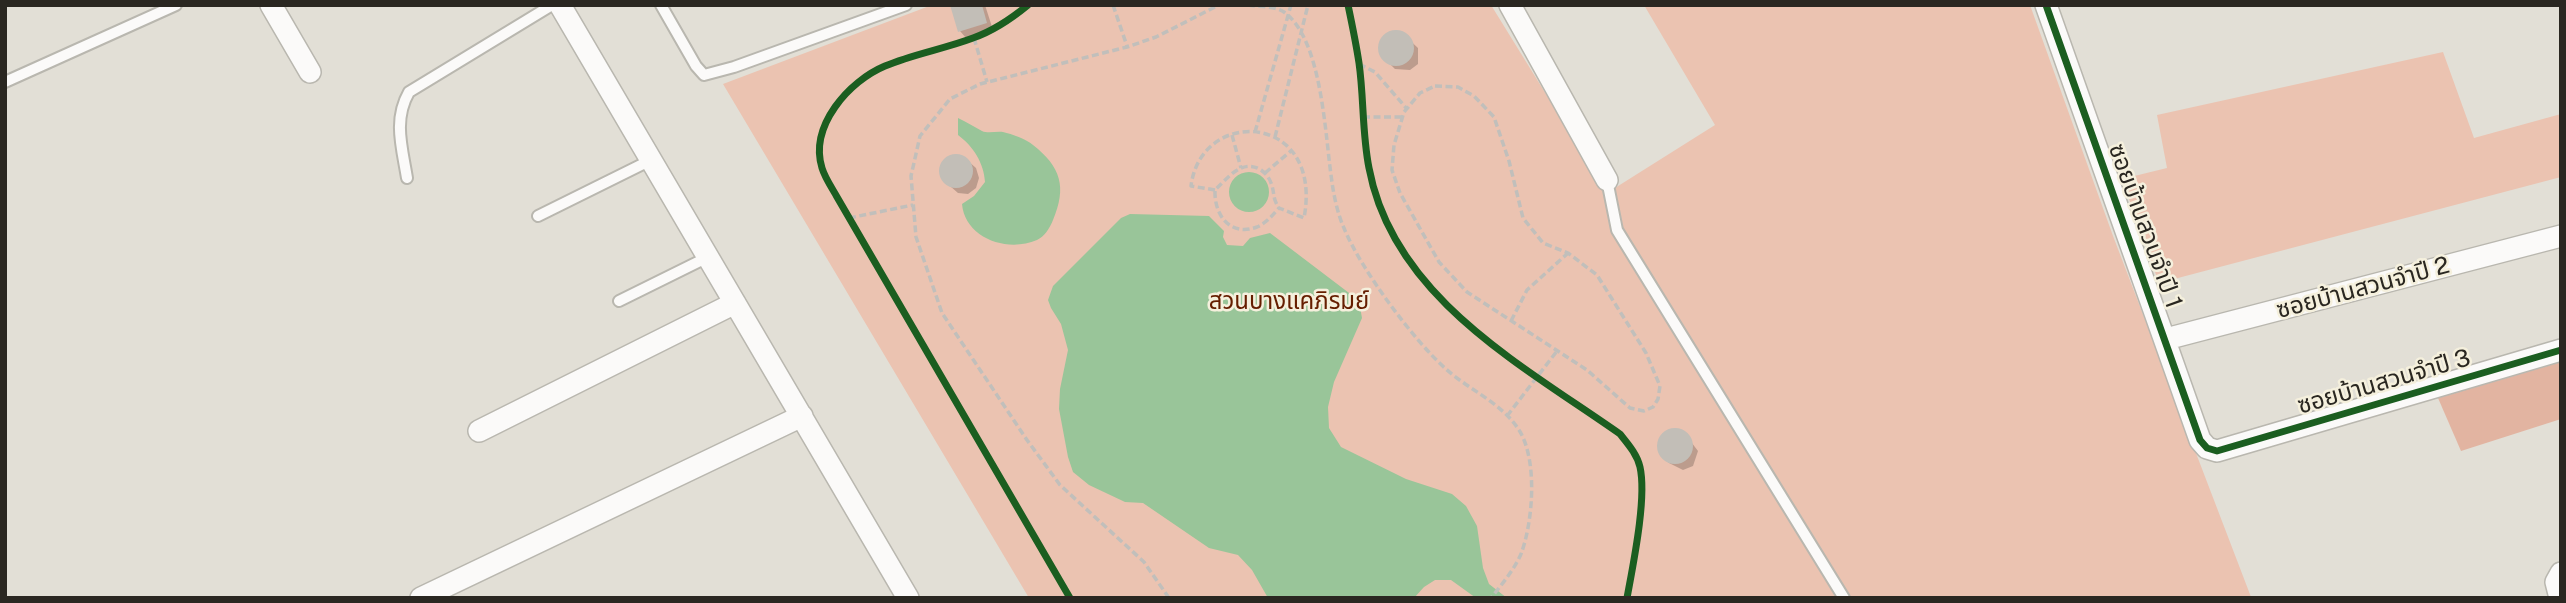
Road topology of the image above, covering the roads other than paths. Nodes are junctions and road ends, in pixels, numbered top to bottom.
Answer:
1 (176, 5) edge
2 (271, 5) edge
3 (661, 5) edge
4 (906, 5) edge
5 (1510, 5) edge
6 (2046, 5) edge
7 (562, 7) edge
8 (310, 72) dead end
9 (5, 82) edge
10 (651, 160) junction
11 (407, 178) dead end
12 (1607, 180) joint
13 (538, 216) dead end
14 (2561, 236) edge
15 (708, 257) junction
16 (619, 301) dead end
17 (734, 303) junction
18 (2166, 339) junction
19 (2561, 350) edge
20 (802, 416) junction
21 (479, 431) dead end
22 (2217, 451) joint
23 (2561, 573) edge
24 (421, 598) edge
25 (908, 598) edge
26 (1844, 598) edge
27 (2560, 598) edge

1 - 9 lane
2 - 8 street
3 - 4 lane
5 - 12 street
6 - 18 street, ซอยบ้านสวนจำปี 1
7 - 10 street
7 - 11 lane
10 - 13 lane
10 - 15 street
12 - 26 lane
14 - 18 street, ซอยบ้านสวนจำปี 2
15 - 16 lane
15 - 17 street
17 - 20 street
17 - 21 street
18 - 22 street, ซอยบ้านสวนจำปี 1
19 - 22 street, ซอยบ้านสวนจำปี 3
20 - 24 street
20 - 25 street
23 - 27 street

